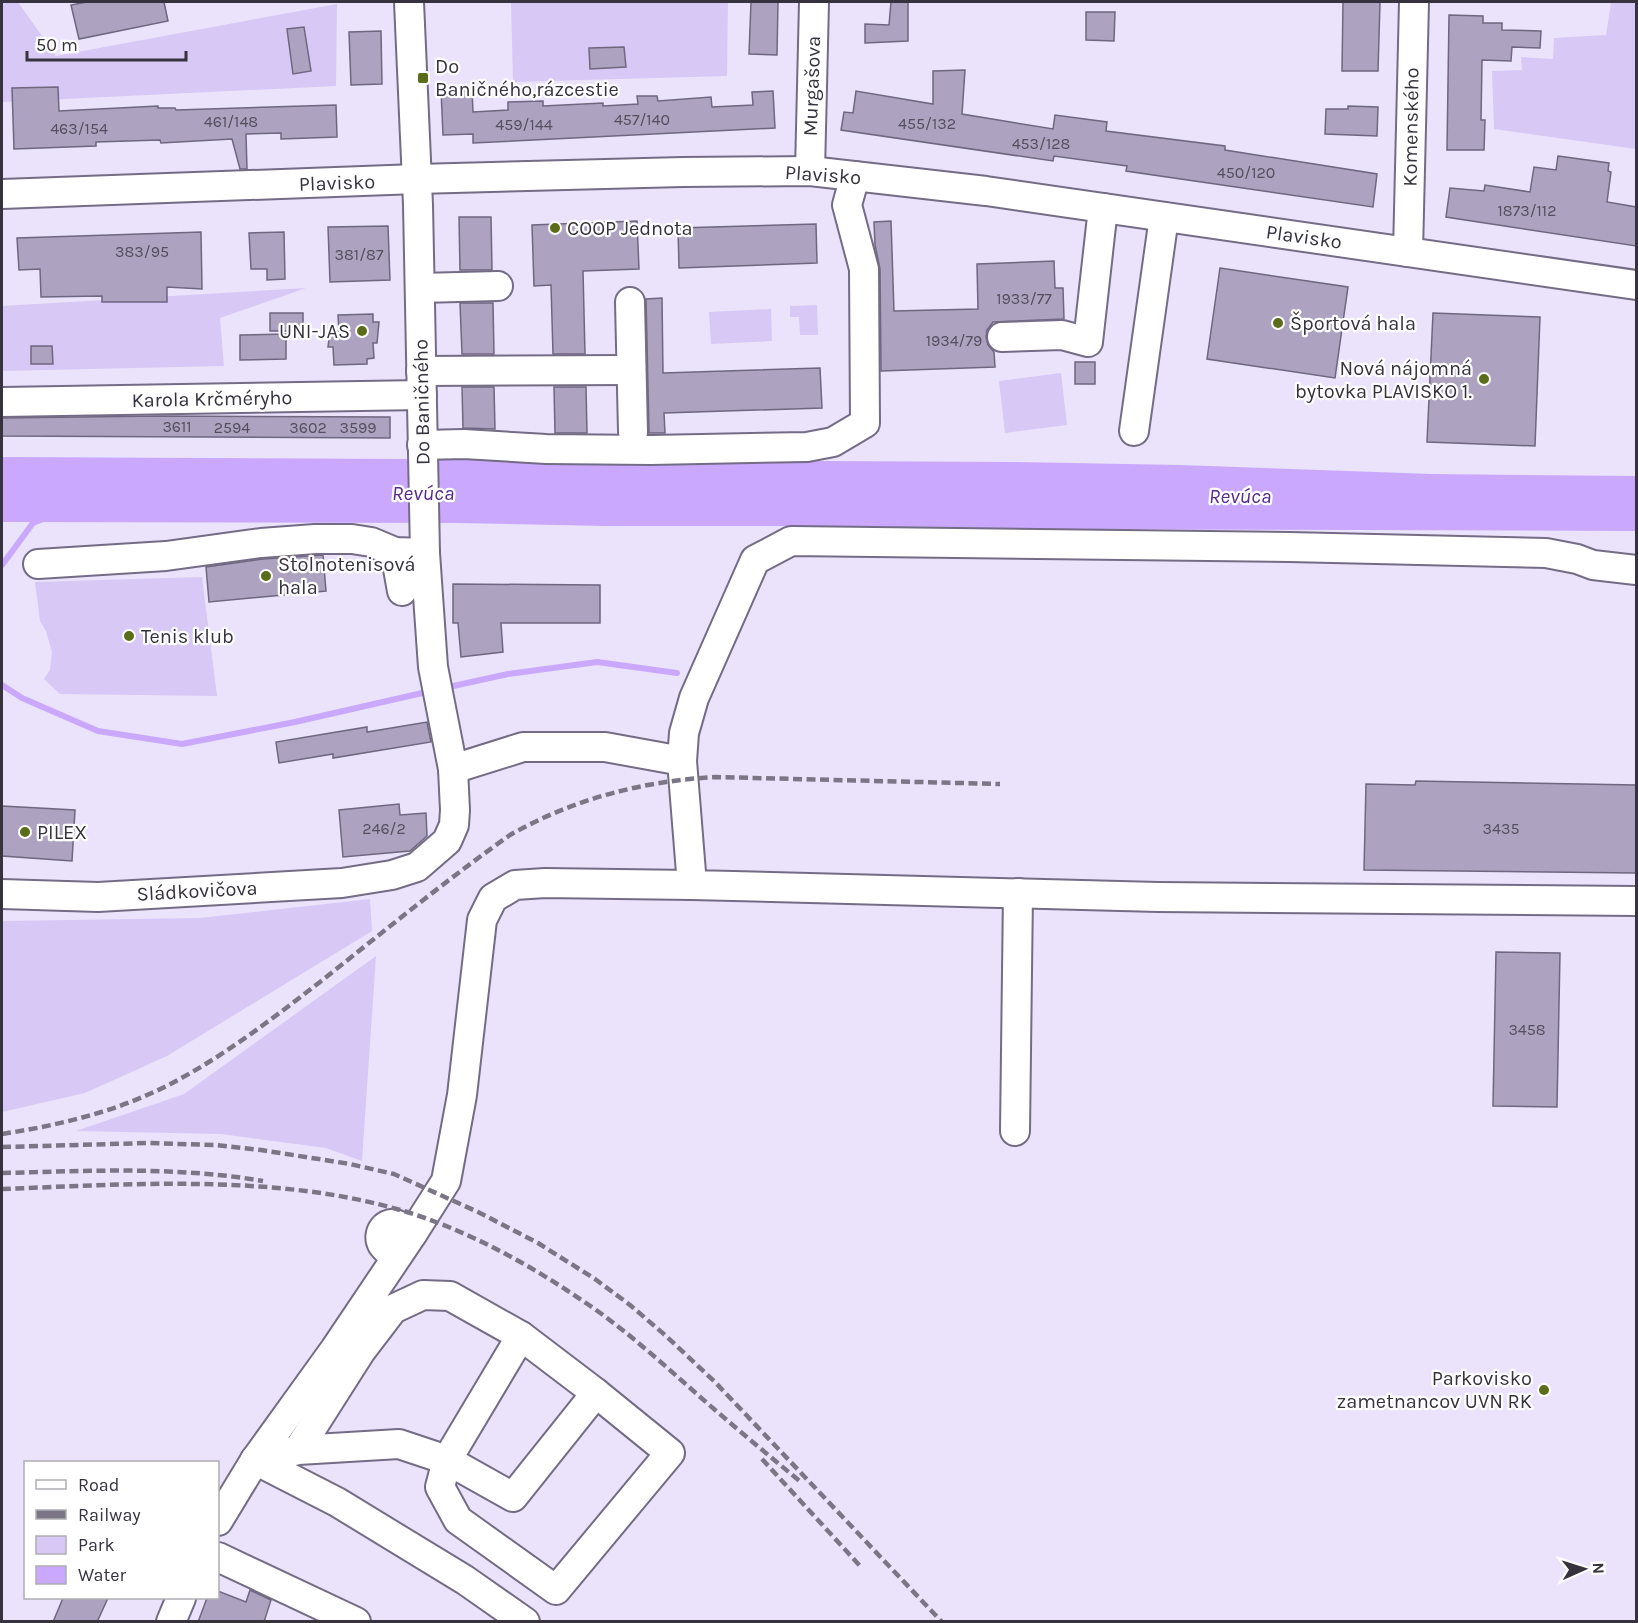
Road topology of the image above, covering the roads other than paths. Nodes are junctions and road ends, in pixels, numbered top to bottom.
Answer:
1 (409, 2) edge
2 (814, 2) edge
3 (1414, 2) edge
4 (810, 171) junction
5 (855, 176) junction
6 (417, 179) junction
7 (2, 195) edge
8 (1103, 208) junction
9 (1164, 217) junction
10 (1408, 252) junction
11 (1636, 285) edge
12 (498, 286) dead end
13 (420, 288) junction
14 (630, 302) dead end
15 (1002, 337) dead end
16 (631, 370) junction
17 (422, 383) junction
18 (2, 402) edge
19 (1134, 431) dead end
20 (633, 432) dead end
21 (422, 449) junction
22 (425, 542) junction
23 (395, 552) junction
24 (38, 564) dead end
25 (1636, 570) edge
26 (402, 591) dead end
27 (682, 761) junction
28 (453, 769) junction
29 (392, 875) joint
30 (692, 885) junction
31 (1018, 893) junction
32 (2, 894) edge
33 (1636, 901) edge
34 (1015, 1131) dead end
35 (521, 1336) junction
36 (596, 1393) junction
37 (298, 1450) junction
38 (255, 1460) junction
39 (447, 1460) junction
40 (219, 1519) edge
41 (219, 1557) edge
42 (181, 1599) edge
43 (171, 1622) edge
44 (356, 1622) edge
45 (525, 1622) edge

1 - 6 street, Do Baničného
2 - 4 street, Murgašova
3 - 10 street, Komenského
4 - 5 street, Plavisko
4 - 6 street, Plavisko
5 - 8 street, Plavisko
5 - 21 street
6 - 7 street, Plavisko
6 - 13 street, Do Baničného
8 - 9 street, Plavisko
8 - 15 street
9 - 10 street, Plavisko
9 - 19 street
10 - 11 street, Plavisko
12 - 13 street
13 - 17 street, Do Baničného
14 - 16 street
16 - 17 street, Karola Krčméryho
16 - 20 street
17 - 18 street, Karola Krčméryho
17 - 21 street, Do Baničného
21 - 22 street, Do Baničného
22 - 23 street
22 - 28 street, Do Baničného
23 - 24 street
23 - 26 street
25 - 27 street
27 - 28 street
27 - 30 street
28 - 29 street, Do Baničného
29 - 32 street, Sládkovičova
30 - 31 street
30 - 38 street
31 - 33 street
31 - 34 street
35 - 36 street
35 - 37 street
35 - 39 street
36 - 39 street
36 - 39 street
37 - 38 street
37 - 39 street
38 - 40 street
38 - 45 street
41 - 44 street
42 - 43 street

